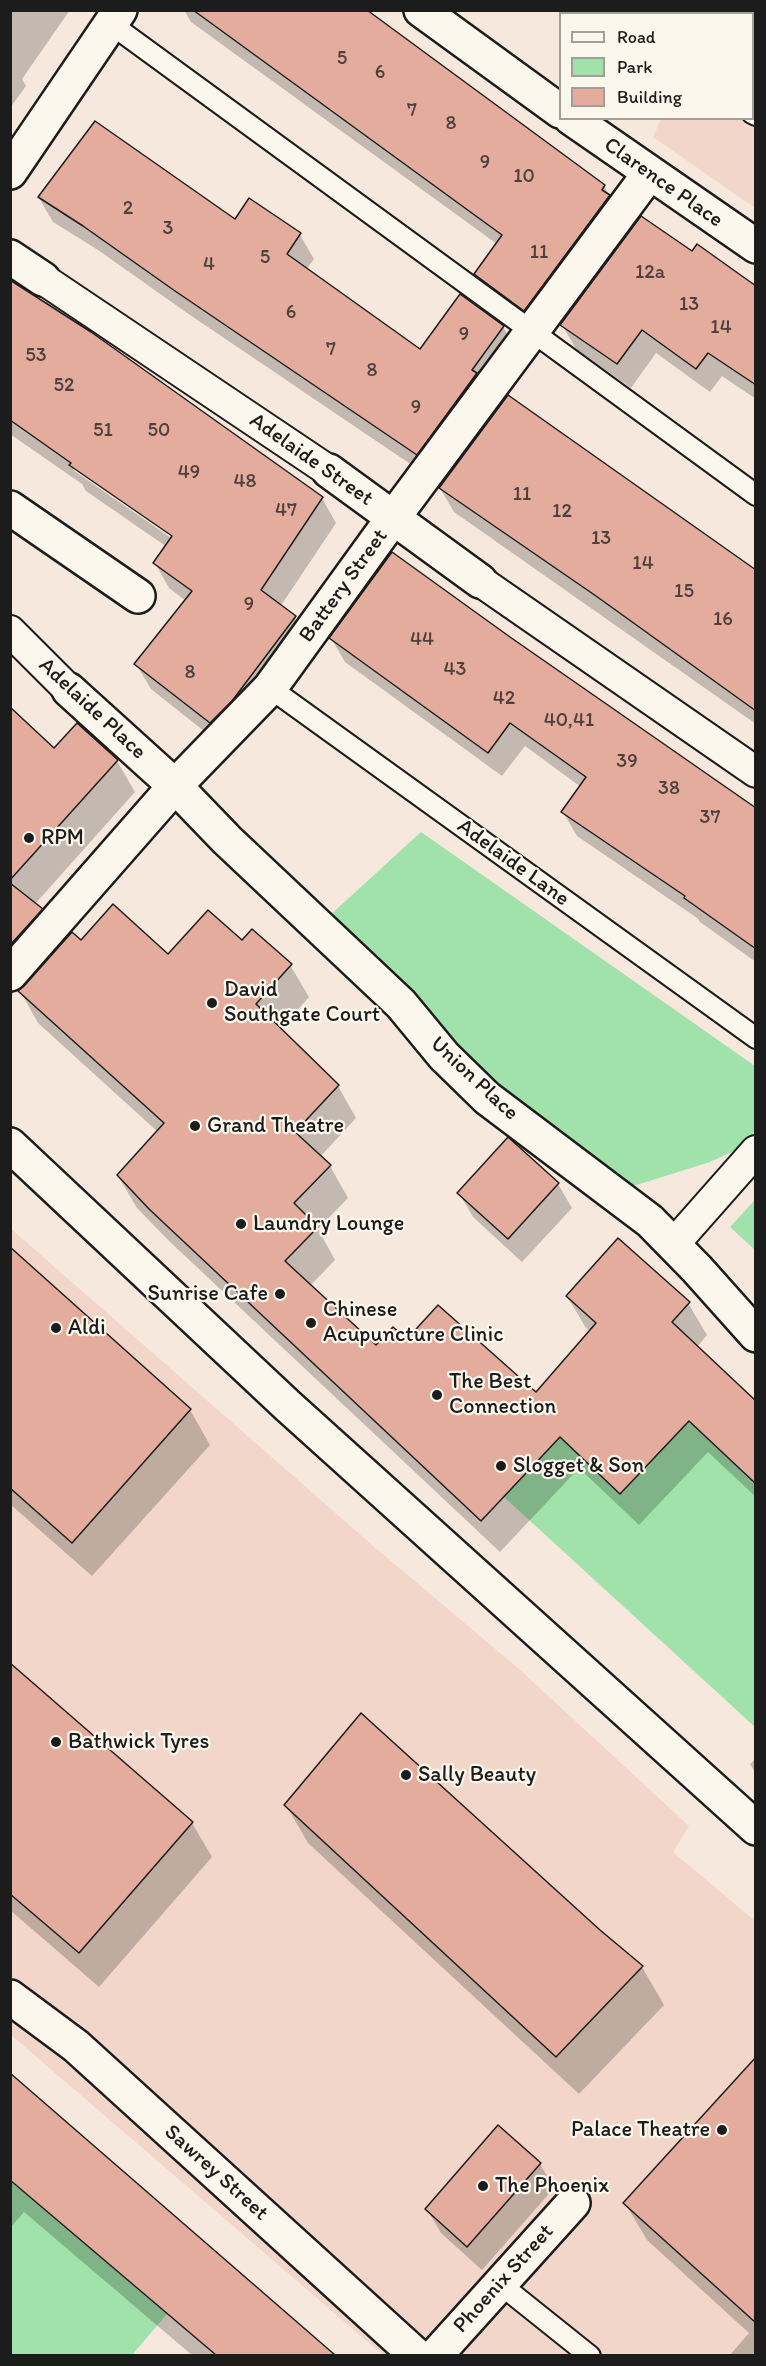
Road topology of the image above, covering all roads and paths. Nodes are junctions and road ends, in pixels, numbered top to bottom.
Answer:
1 (421, 10) edge
2 (115, 17) edge
3 (559, 110) edge
4 (575, 120) edge
5 (10, 172) edge
6 (649, 174) junction
7 (756, 246) edge
8 (10, 257) edge
9 (43, 279) joint
10 (531, 333) junction
11 (329, 471) joint
12 (756, 495) edge
13 (10, 508) edge
14 (393, 518) junction
15 (480, 581) joint
16 (138, 596) dead end
17 (10, 631) edge
18 (270, 688) junction
19 (69, 690) joint
20 (756, 772) edge
21 (175, 786) junction
22 (10, 975) edge
23 (756, 1038) edge
24 (10, 1145) edge
25 (756, 1151) edge
26 (673, 1245) junction
27 (756, 1335) edge
28 (756, 1828) edge
29 (10, 1997) edge
30 (573, 2203) dead end
31 (500, 2284) junction
32 (417, 2355) edge
33 (435, 2355) edge
34 (590, 2355) edge

1 - 3 street
2 - 5 street
2 - 10 lane
4 - 6 street, Clarence Place
6 - 7 street, Clarence Place
6 - 10 street, Battery Street
8 - 9 street, Adelaide Street
9 - 11 street, Adelaide Street
10 - 12 lane
10 - 14 street, Battery Street
11 - 14 street, Adelaide Street
13 - 16 street
14 - 15 street, Adelaide Street
14 - 18 street, Battery Street
15 - 20 street, Adelaide Street
17 - 19 street, Adelaide Place
18 - 21 street, Battery Street
18 - 23 lane, Adelaide Lane
19 - 21 street, Adelaide Place
21 - 22 street, Battery Street
21 - 26 street, Union Place
24 - 28 street
25 - 26 street
26 - 27 street, Union Place
29 - 32 street, Sawrey Street
30 - 31 street, Phoenix Street
31 - 33 street, Phoenix Street
31 - 34 lane

